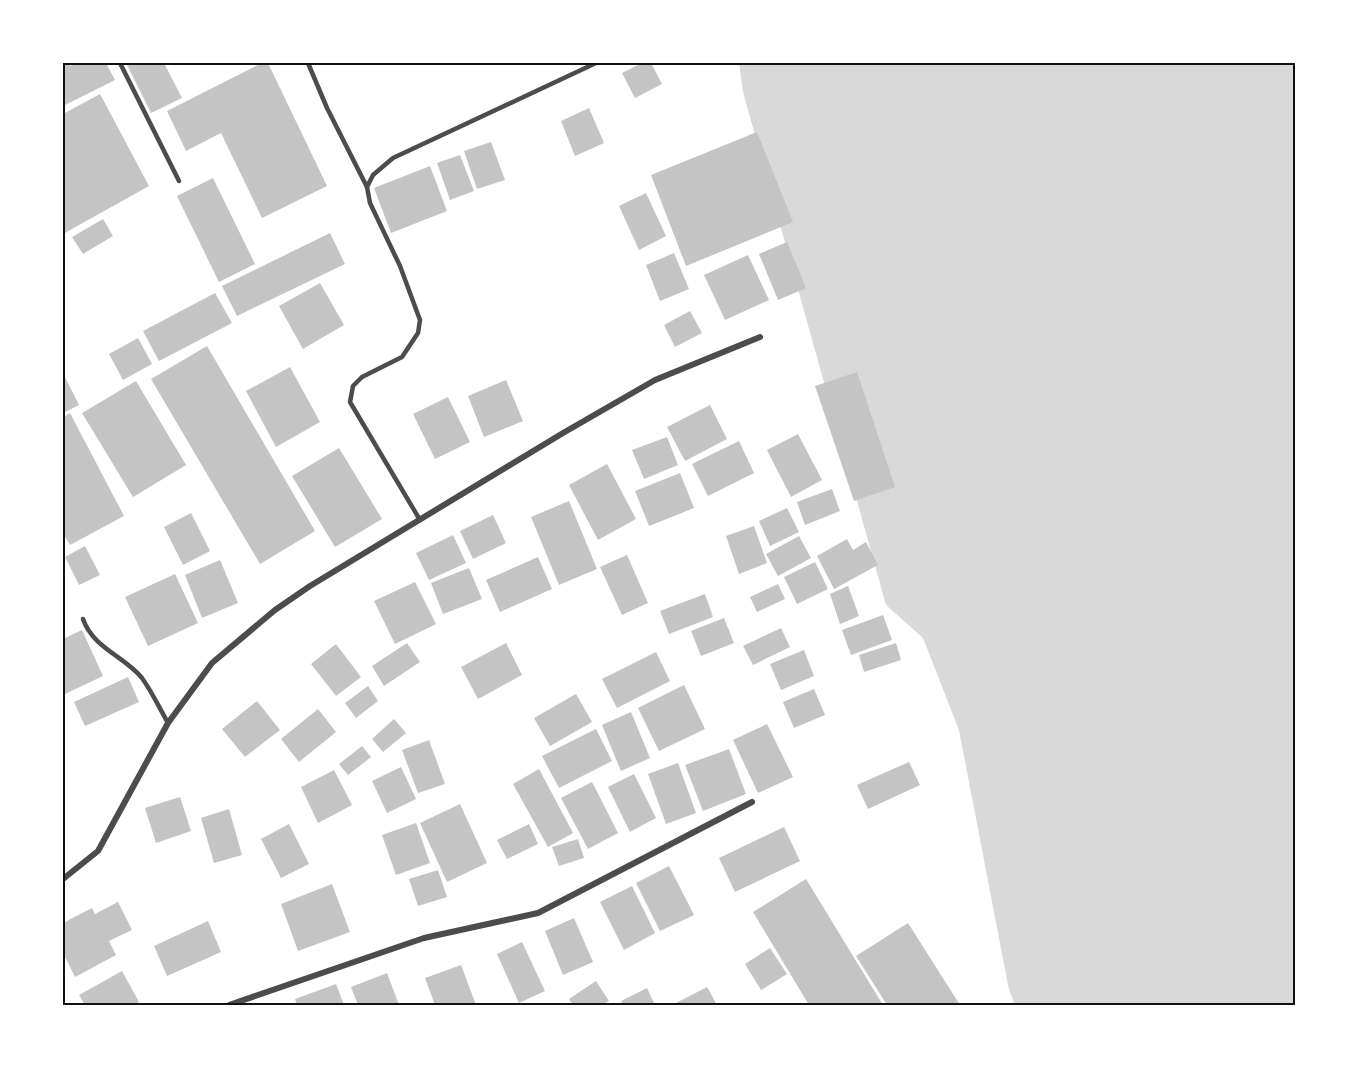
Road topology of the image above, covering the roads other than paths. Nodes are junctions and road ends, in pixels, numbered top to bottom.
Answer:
1 (120, 63) edge
2 (308, 63) edge
3 (596, 63) edge
4 (179, 181) dead end
5 (367, 188) junction
6 (760, 337) dead end
7 (420, 520) junction
8 (83, 619) dead end
9 (168, 723) junction
10 (753, 802) dead end
11 (63, 879) edge
12 (229, 1005) edge

1 - 4 lane
2 - 5 lane
3 - 5 lane
5 - 7 lane
6 - 7 street
7 - 9 street
8 - 9 lane
9 - 11 street
10 - 12 street

